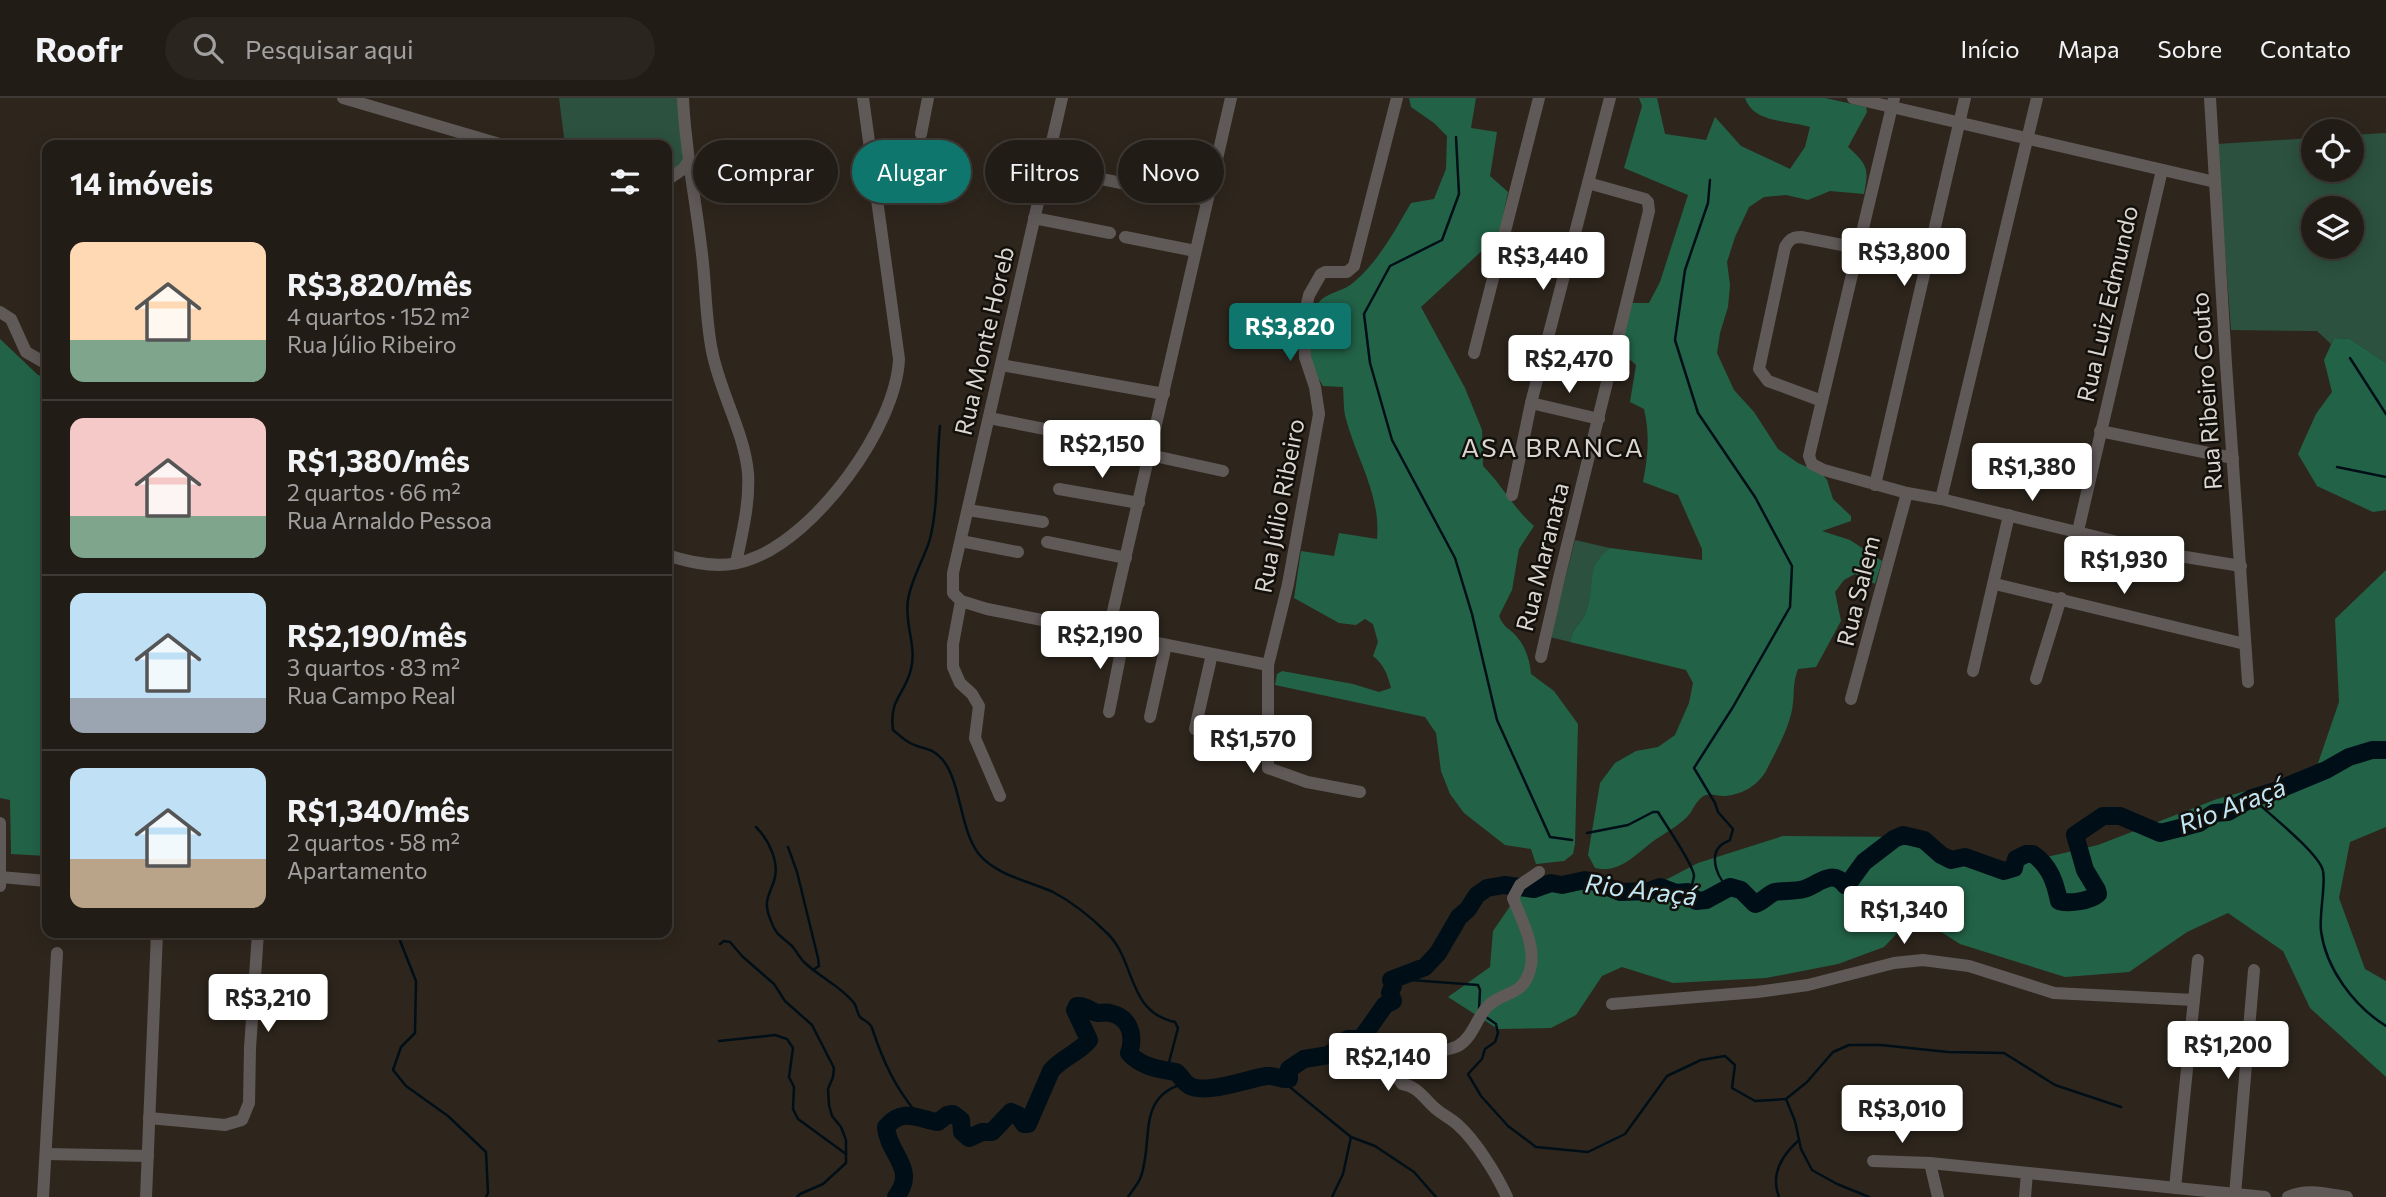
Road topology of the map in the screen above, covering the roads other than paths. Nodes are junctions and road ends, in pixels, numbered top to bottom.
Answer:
1 (343, 98) edge
2 (683, 98) edge
3 (863, 98) edge
4 (929, 98) edge
5 (1062, 98) edge
6 (1231, 98) edge
7 (1397, 98) edge
8 (1539, 98) edge
9 (1610, 98) edge
10 (1853, 98) edge
11 (1965, 98) edge
12 (2037, 98) edge
13 (2210, 98) edge
14 (1893, 102) edge
15 (1959, 124) junction
16 (921, 134) dead end
17 (2028, 139) junction
18 (486, 140) edge
19 (1052, 140) edge
20 (1221, 140) edge
21 (688, 162) junction
22 (2162, 170) junction
23 (672, 177) edge
24 (2215, 182) junction
25 (1588, 183) junction
26 (1038, 203) edge
27 (1206, 203) edge
28 (1034, 218) junction
29 (1110, 233) dead end
30 (1125, 237) dead end
31 (1858, 248) junction
32 (1195, 251) junction
33 (0, 312) edge
34 (1474, 353) dead end
35 (42, 361) edge
36 (1001, 365) junction
37 (1164, 394) junction
38 (1822, 401) junction
39 (1531, 403) junction
40 (989, 418) junction
41 (1599, 419) junction
42 (2100, 430) junction
43 (1151, 452) junction
44 (2233, 458) junction
45 (1223, 471) dead end
46 (1875, 485) junction
47 (1059, 489) dead end
48 (1906, 493) junction
49 (1512, 495) dead end
50 (1941, 499) junction
51 (1139, 503) junction
52 (968, 510) junction
53 (2009, 515) junction
54 (1042, 522) dead end
55 (2078, 531) junction
56 (961, 541) junction
57 (1047, 542) dead end
58 (1018, 552) dead end
59 (672, 557) edge
60 (1126, 558) junction
61 (736, 563) junction
62 (2241, 566) junction
63 (1995, 584) junction
64 (957, 597) junction
65 (2061, 598) junction
66 (1108, 633) junction
67 (1124, 636) junction
68 (2245, 643) junction
69 (1166, 645) junction
70 (1212, 654) junction
71 (1541, 657) dead end
72 (1268, 665) junction
73 (1973, 671) dead end
74 (2036, 679) dead end
75 (2248, 682) dead end
76 (1851, 699) dead end
77 (1109, 712) dead end
78 (1150, 717) dead end
79 (1195, 729) dead end
80 (1360, 792) dead end
81 (1000, 796) dead end
82 (0, 823) edge
83 (1539, 872) dead end
84 (1, 877) edge
85 (42, 881) edge
86 (0, 886) edge
87 (157, 938) edge
88 (258, 938) edge
89 (57, 953) dead end
90 (2198, 960) dead end
91 (2254, 970) dead end
92 (2194, 1000) junction
93 (1612, 1004) dead end
94 (149, 1118) junction
95 (47, 1154) junction
96 (148, 1156) junction
97 (1873, 1161) dead end
98 (1930, 1163) junction
99 (2027, 1173) junction
100 (2175, 1188) junction
101 (2156, 1192) edge
102 (2235, 1195) junction
103 (43, 1197) edge
104 (146, 1197) edge
105 (1507, 1197) edge
106 (1938, 1197) edge
107 (2025, 1197) edge
108 (2265, 1197) edge
109 (2288, 1197) edge
110 (2347, 1197) edge

1 - 18 street
2 - 21 street
3 - 61 street
4 - 16 street
5 - 19 street, Rua Monte Horeb
6 - 20 street
7 - 72 street, Rua Júlio Ribeiro
8 - 34 street
9 - 25 street
10 - 14 street
11 - 15 street
12 - 17 street
13 - 24 street, Rua Ribeiro Couto
14 - 15 street
14 - 31 street
15 - 17 street
15 - 46 street
17 - 22 street
17 - 50 street
21 - 23 street
21 - 61 street
22 - 24 street
22 - 42 street, Rua Luiz Edmundo
24 - 44 street, Rua Ribeiro Couto
25 - 39 street
25 - 41 street, Rua Maranata
26 - 28 street, Rua Monte Horeb
27 - 32 street
28 - 29 street
28 - 36 street, Rua Monte Horeb
30 - 32 street
31 - 38 street
31 - 38 street
32 - 37 street
33 - 35 street
36 - 37 street
36 - 40 street, Rua Monte Horeb
37 - 43 street
38 - 46 street
39 - 41 street
39 - 49 street
40 - 43 street
40 - 52 street, Rua Monte Horeb
41 - 71 street, Rua Maranata
42 - 44 street
42 - 55 street, Rua Luiz Edmundo
43 - 45 street
43 - 51 street
44 - 62 street, Rua Ribeiro Couto
46 - 48 street
47 - 51 street
48 - 50 street
48 - 76 street, Rua Salem
50 - 53 street
51 - 60 street
52 - 54 street
52 - 56 street, Rua Monte Horeb
53 - 55 street
53 - 63 street
55 - 62 street
56 - 58 street
56 - 64 street, Rua Monte Horeb
57 - 60 street
59 - 61 street
60 - 66 street
62 - 68 street, Rua Ribeiro Couto
63 - 65 street
63 - 73 street
64 - 66 street
64 - 81 street, Rua Monte Horeb
65 - 68 street
65 - 74 street
66 - 67 street
67 - 69 street
67 - 77 street
68 - 75 street, Rua Ribeiro Couto
69 - 70 street
69 - 78 street
70 - 72 street
70 - 79 street
72 - 80 street
82 - 84 street
83 - 105 street
84 - 85 street
84 - 86 street
87 - 94 street
88 - 94 street
89 - 95 street
90 - 92 street
91 - 102 street
92 - 93 street
92 - 100 street
94 - 96 street
95 - 96 street
95 - 103 street
96 - 104 street
97 - 98 street
98 - 99 street
98 - 106 street
99 - 101 street
99 - 107 street
100 - 101 street
100 - 102 street
102 - 108 street
109 - 110 street

